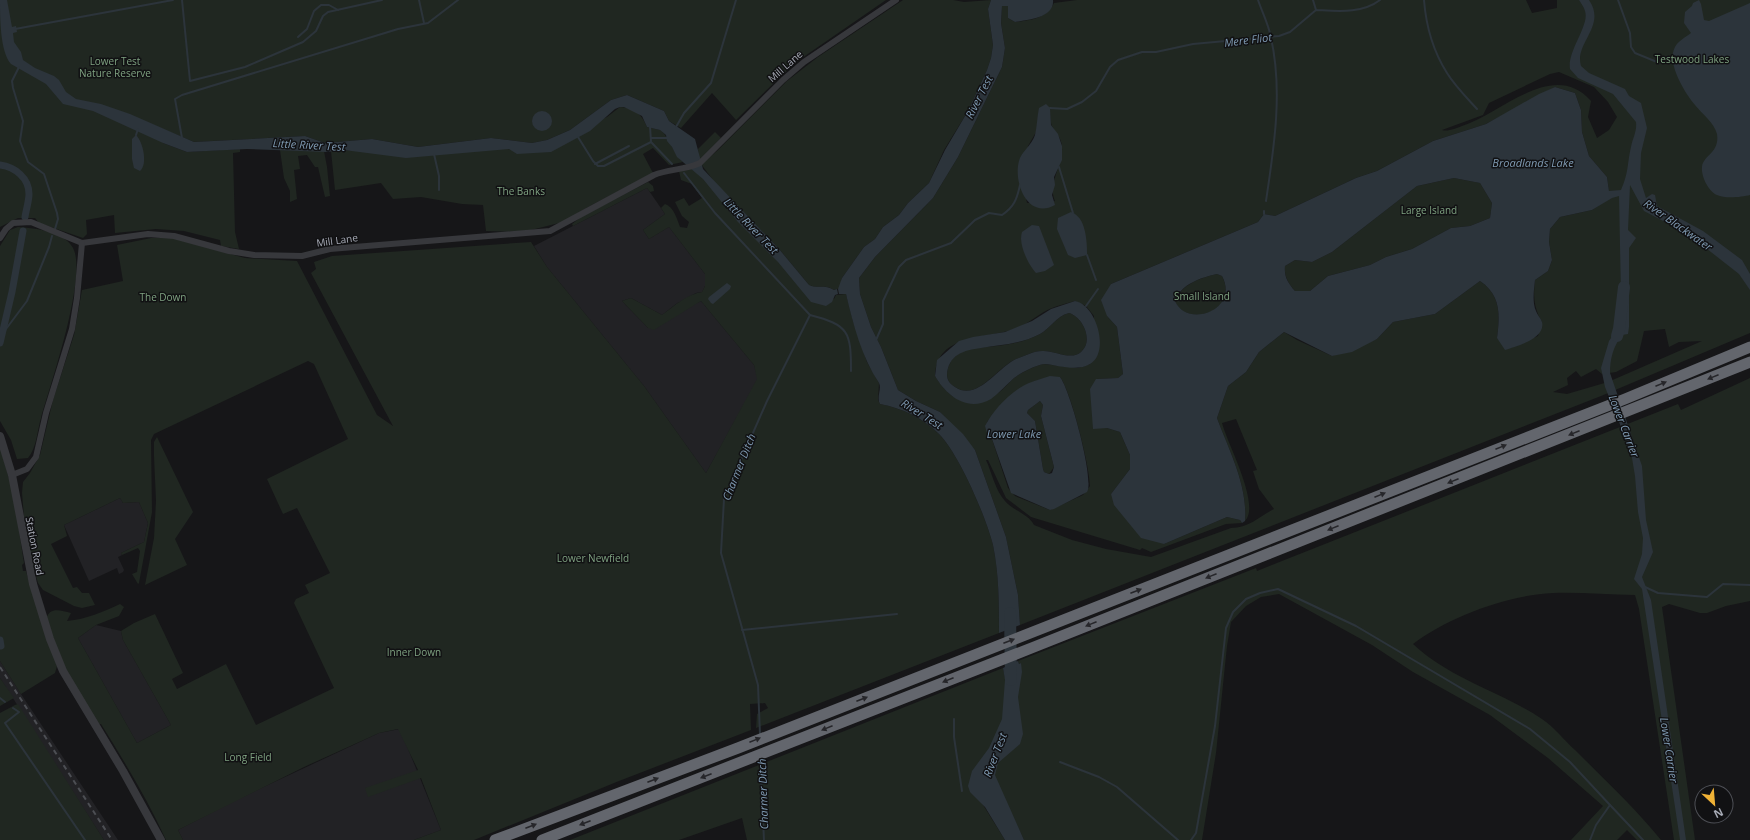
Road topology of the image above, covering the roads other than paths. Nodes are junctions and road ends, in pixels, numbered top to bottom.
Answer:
1 (896, 0) edge
2 (0, 238) edge
3 (82, 243) junction
4 (1748, 348) edge
5 (1749, 362) edge
6 (0, 436) edge
7 (12, 475) junction
8 (161, 840) edge
9 (495, 840) edge
10 (542, 840) edge

1 - 3 street, Mill Lane
2 - 3 street, Mill Lane
3 - 7 street
9 -> 4 highway
5 -> 10 highway
6 - 7 street, Station Road
7 - 8 street, Station Road

